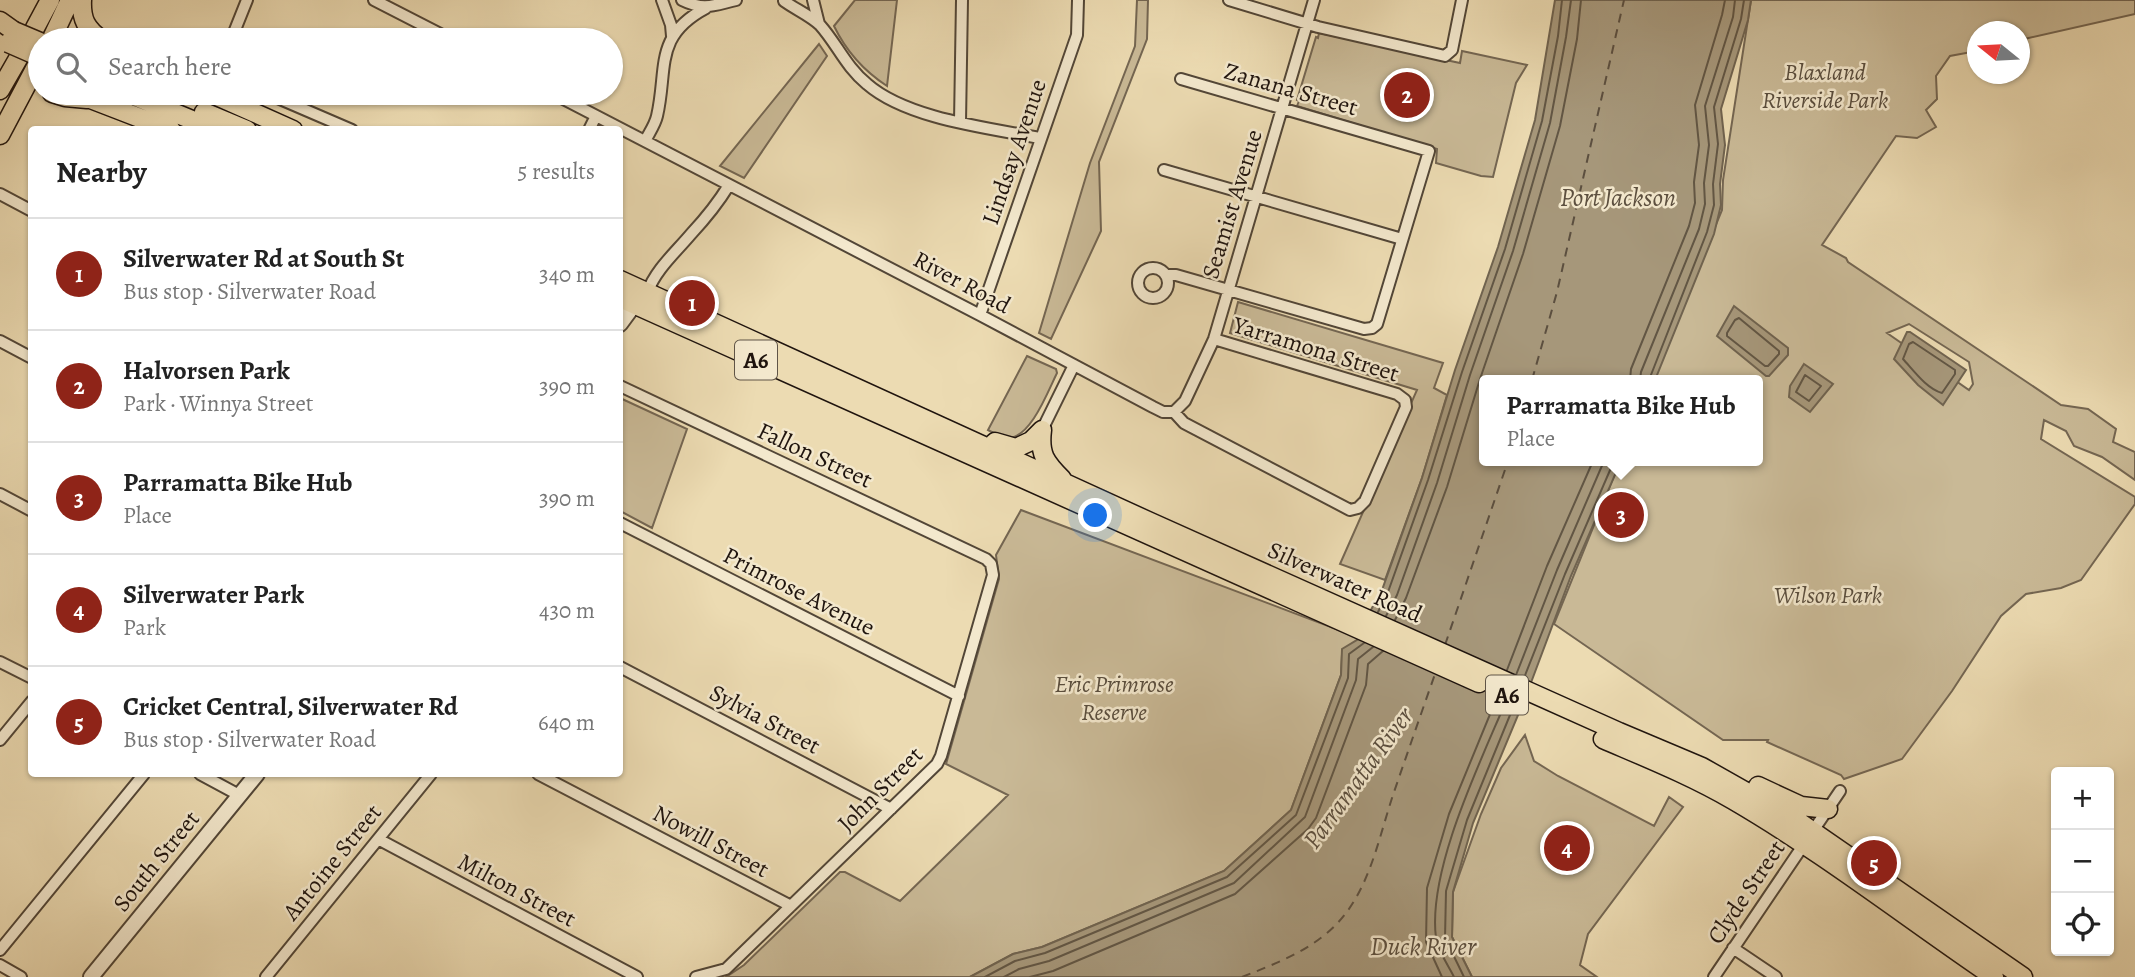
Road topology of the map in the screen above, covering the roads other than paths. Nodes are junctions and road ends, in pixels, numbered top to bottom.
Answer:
1 (50, 0) edge
2 (60, 0) edge
3 (70, 0) edge
4 (82, 0) edge
5 (247, 0) edge
6 (374, 0) edge
7 (662, 0) edge
8 (682, 0) edge
9 (737, 0) edge
10 (783, 0) edge
11 (813, 0) edge
12 (962, 0) edge
13 (1078, 0) edge
14 (1229, 0) edge
15 (1314, 0) edge
16 (1462, 0) edge
17 (706, 8) junction
18 (819, 24) junction
19 (1307, 24) junction
20 (44, 28) edge
21 (46, 28) edge
22 (48, 28) edge
23 (89, 28) edge
24 (236, 28) edge
25 (429, 28) edge
26 (4, 32) edge
27 (28, 33) edge
28 (672, 36) junction
29 (28, 62) edge
30 (28, 68) edge
31 (28, 72) edge
32 (1181, 79) dead end
33 (0, 90) edge
34 (28, 97) edge
35 (106, 105) edge
36 (156, 105) edge
37 (188, 105) edge
38 (237, 105) edge
39 (294, 105) edge
40 (575, 105) edge
41 (1282, 109) junction
42 (6, 112) edge
43 (596, 116) junction
44 (960, 122) junction
45 (161, 126) edge
46 (206, 126) edge
47 (237, 126) edge
48 (284, 126) edge
49 (343, 126) edge
50 (591, 126) edge
51 (616, 126) edge
52 (623, 130) edge
53 (0, 135) edge
54 (1040, 138) junction
55 (645, 141) junction
56 (1164, 170) dead end
57 (729, 185) junction
58 (0, 194) edge
59 (1256, 196) junction
60 (28, 209) edge
61 (1402, 239) junction
62 (1166, 275) dead end
63 (623, 284) edge
64 (1228, 289) junction
65 (634, 298) edge
66 (981, 315) junction
67 (623, 318) edge
68 (1214, 339) junction
69 (0, 341) edge
70 (28, 356) edge
71 (1074, 365) junction
72 (623, 387) edge
73 (1174, 412) junction
74 (918, 415) junction
75 (1042, 430) junction
76 (1069, 485) junction
77 (0, 494) edge
78 (28, 509) edge
79 (1350, 510) joint
80 (623, 525) edge
81 (991, 564) joint
82 (1327, 607) junction
83 (0, 662) edge
84 (623, 669) edge
85 (28, 676) edge
86 (959, 696) junction
87 (28, 706) edge
88 (0, 740) edge
89 (1696, 772) junction
90 (142, 777) edge
91 (206, 777) edge
92 (254, 777) edge
93 (429, 777) edge
94 (544, 777) edge
95 (1840, 791) dead end
96 (239, 795) junction
97 (891, 809) junction
98 (1828, 809) junction
99 (1808, 838) junction
100 (378, 839) junction
101 (791, 906) junction
102 (1734, 948) junction
103 (0, 950) edge
104 (0, 965) edge
105 (1990, 976) edge
106 (21, 977) edge
107 (91, 977) edge
108 (266, 977) edge
109 (637, 977) edge
110 (696, 977) edge
111 (1714, 977) edge
112 (1776, 977) edge
113 (2023, 977) edge

1 - 20 highway
2 - 21 highway
3 - 22 highway
4 - 23 highway
5 - 24 street
6 - 25 street
7 - 28 street
8 - 17 street
9 - 17 street
10 - 18 street
11 - 18 street
12 - 44 street
13 - 54 street, Lindsay Avenue
14 - 19 street
15 - 19 street, Seamist Avenue
16 - 19 street
17 - 28 street
18 - 44 street
19 - 41 street, Seamist Avenue
26 - 27 highway, bridge
26 - 29 highway, bridge
28 - 55 street
30 - 33 highway
31 - 42 highway
32 - 41 street, Zanana Street
34 - 42 highway
35 - 45 highway
36 - 46 highway
37 - 47 highway
38 - 48 highway
39 - 49 street
40 - 43 street, River Road
41 - 59 street, Seamist Avenue
41 - 61 street, Zanana Street
42 - 53 highway
43 - 50 street
43 - 51 street, River Road
44 - 54 street
52 - 55 street, River Road
54 - 66 street, Lindsay Avenue
55 - 57 street, River Road
56 - 59 street
57 - 65 street
57 - 66 street, River Road
58 - 60 street
59 - 61 street
59 - 64 street, Seamist Avenue
61 - 64 street
62 - 64 street
63 - 65 highway, Silverwater Road / A6
64 - 68 street, Seamist Avenue
65 - 67 street
65 - 74 highway, Silverwater Road / A6
65 - 82 highway, Silverwater Road / A6
66 - 71 street, River Road
68 - 73 street, Seamist Avenue
68 - 79 street, Yarramona Street
69 - 70 street
71 - 73 street, River Road
71 - 75 street
72 - 81 street, Fallon Street
73 - 79 street, River Road
74 - 75 highway
74 - 76 highway, Silverwater Road / A6
75 - 76 highway
76 - 82 highway, Silverwater Road / A6
77 - 78 street
80 - 86 street, Primrose Avenue
81 - 86 street, John Street
82 - 89 highway, Silverwater Road / A6
83 - 85 street
84 - 97 street, Sylvia Street
86 - 97 street, John Street
87 - 88 street
89 - 98 highway
89 - 99 highway, Silverwater Road / A6
90 - 103 street
91 - 96 street
92 - 96 street, South Street
93 - 100 street, Antoine Street
94 - 101 street, Nowill Street
95 - 98 street, Clyde Street
96 - 107 street, South Street
97 - 101 street, John Street
98 - 99 street, Clyde Street
99 - 102 street, Clyde Street
99 - 105 highway, Silverwater Road / A6
99 - 113 highway, Silverwater Road / A6
100 - 108 street, Antoine Street
100 - 109 street, Milton Street
101 - 110 street, John Street
102 - 111 street, Clyde Street
102 - 112 street
104 - 106 street

